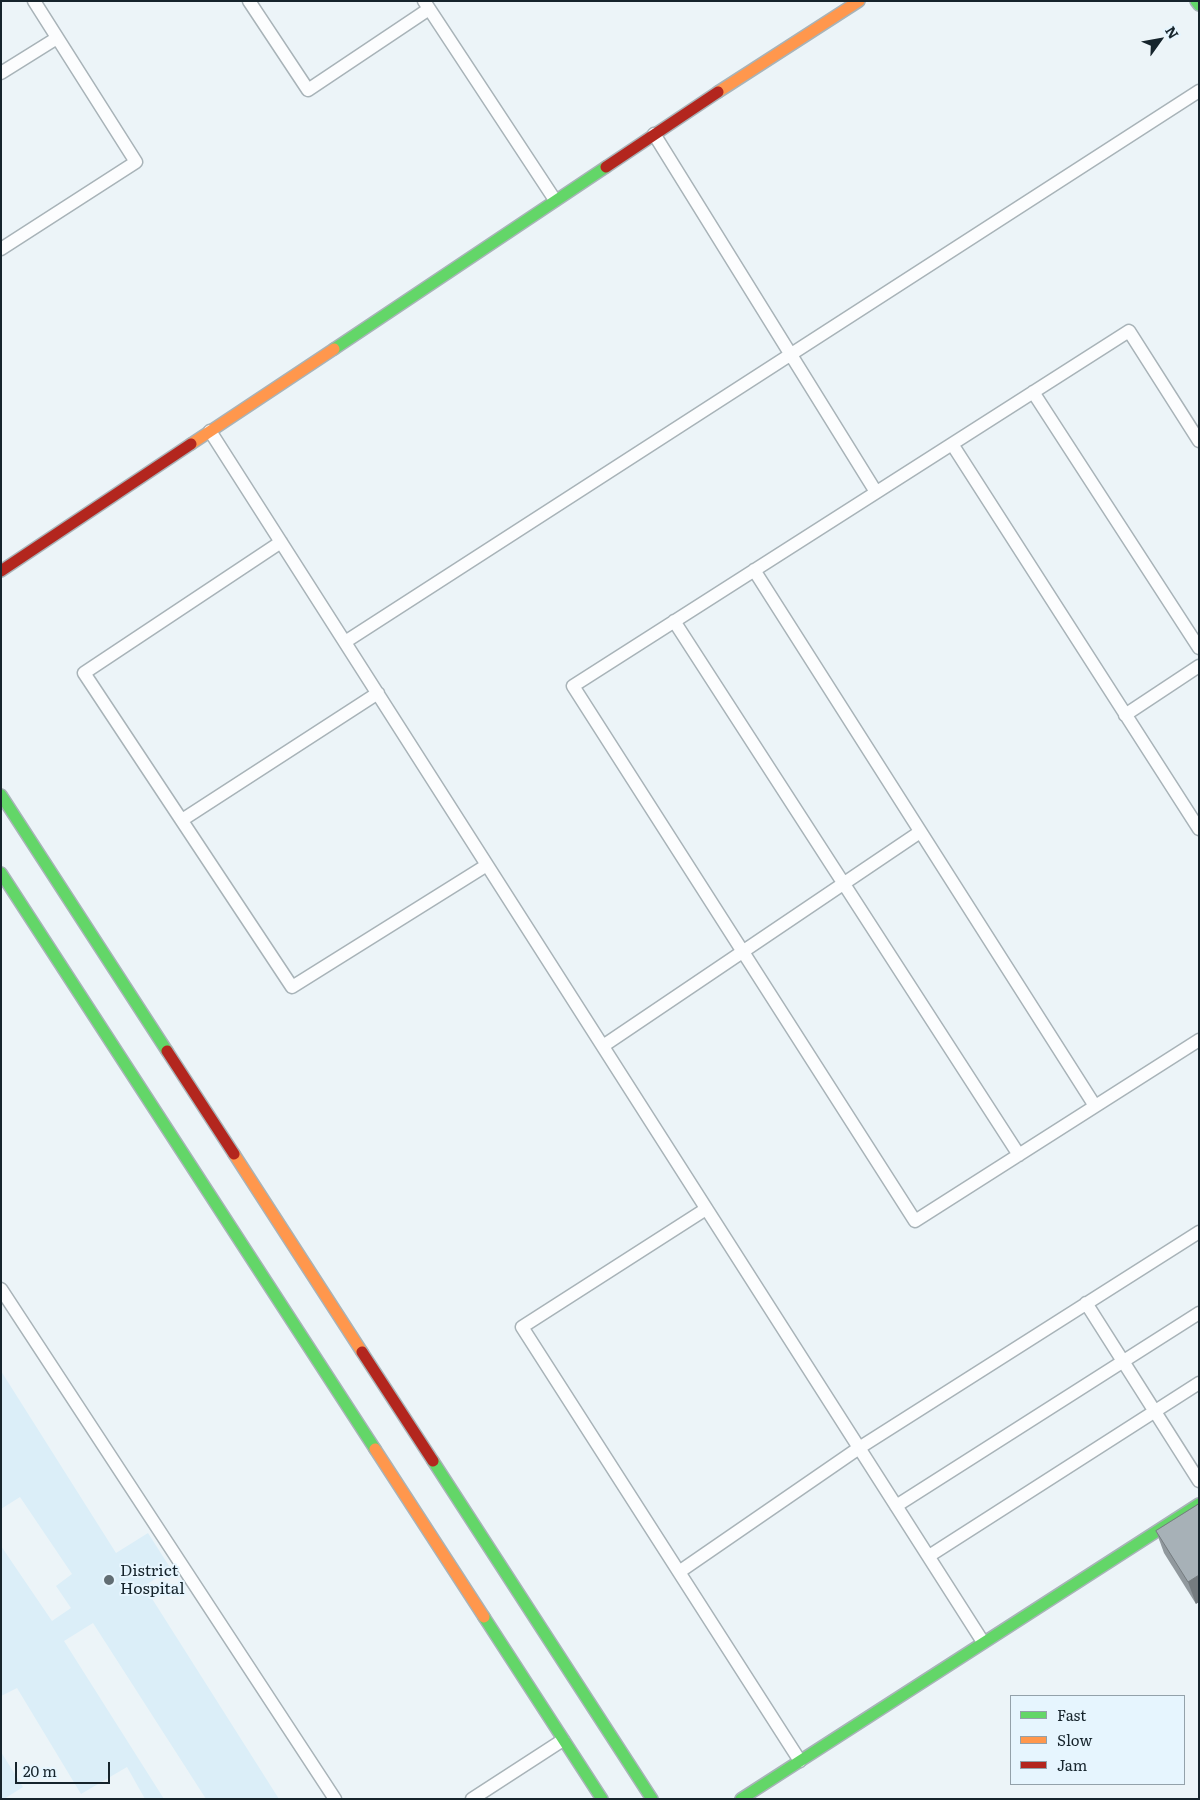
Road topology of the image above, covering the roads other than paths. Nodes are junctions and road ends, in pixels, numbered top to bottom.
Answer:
1 (34, 1) edge
2 (249, 1) edge
3 (859, 1) edge
4 (1196, 1) edge
5 (427, 5) edge
6 (1199, 5) edge
7 (57, 38) junction
8 (1, 73) edge
9 (1199, 91) edge
10 (654, 134) junction
11 (555, 200) junction
12 (1, 249) edge
13 (791, 354) junction
14 (1033, 392) junction
15 (210, 431) junction
16 (1199, 441) edge
17 (952, 444) junction
18 (876, 492) junction
19 (281, 542) junction
20 (754, 570) junction
21 (1, 571) edge
22 (674, 621) junction
23 (345, 642) junction
24 (1199, 648) edge
25 (1199, 666) edge
26 (378, 693) junction
27 (1125, 715) junction
28 (1, 795) edge
29 (182, 820) junction
30 (1199, 829) edge
31 (920, 832) junction
32 (487, 865) junction
33 (1, 873) edge
34 (844, 884) junction
35 (743, 952) junction
36 (1199, 1040) edge
37 (603, 1046) junction
38 (1095, 1106) junction
39 (1019, 1155) junction
40 (706, 1209) junction
41 (1199, 1232) edge
42 (1, 1289) edge
43 (1086, 1304) junction
44 (1199, 1312) edge
45 (1122, 1361) junction
46 (1199, 1383) edge
47 (1155, 1412) junction
48 (859, 1448) junction
49 (1199, 1481) edge
50 (1199, 1504) edge
51 (896, 1506) junction
52 (929, 1556) junction
53 (679, 1572) junction
54 (983, 1642) junction
55 (563, 1740) junction
56 (800, 1760) junction
57 (335, 1799) edge
58 (472, 1799) edge
59 (602, 1799) edge
60 (652, 1799) edge
61 (740, 1799) edge

1 - 7 lane
2 - 5 lane
3 - 10 street
4 - 6 street
5 - 11 lane
7 - 8 lane
7 - 12 lane
9 - 13 lane
10 - 11 street
10 - 13 lane
11 - 15 street
13 - 18 lane
13 - 23 lane
14 - 16 lane
14 - 17 lane
14 - 24 lane
15 - 19 lane
15 - 21 street
17 - 18 lane
17 - 27 lane
18 - 20 lane
19 - 23 lane
19 - 29 lane
20 - 22 lane
20 - 31 lane
22 - 34 lane
22 - 35 lane
23 - 26 lane
25 - 27 lane
26 - 29 lane
26 - 32 lane
27 - 30 lane
28 - 60 street
29 - 32 lane
31 - 34 lane
31 - 38 lane
32 - 37 lane
33 - 55 street
34 - 35 lane
34 - 39 lane
35 - 37 lane
35 - 39 lane
36 - 38 lane
37 - 40 lane
38 - 39 lane
40 - 48 lane
40 - 53 lane
41 - 43 lane
42 - 57 lane
43 - 45 lane
43 - 48 lane
44 - 45 lane
45 - 47 lane
45 - 51 lane
46 - 47 lane
47 - 49 lane
47 - 52 lane
48 - 51 lane
48 - 53 lane
50 - 54 street
51 - 52 lane
52 - 54 lane
53 - 56 lane
54 - 56 street
55 - 58 lane
55 - 59 street
56 - 61 street

